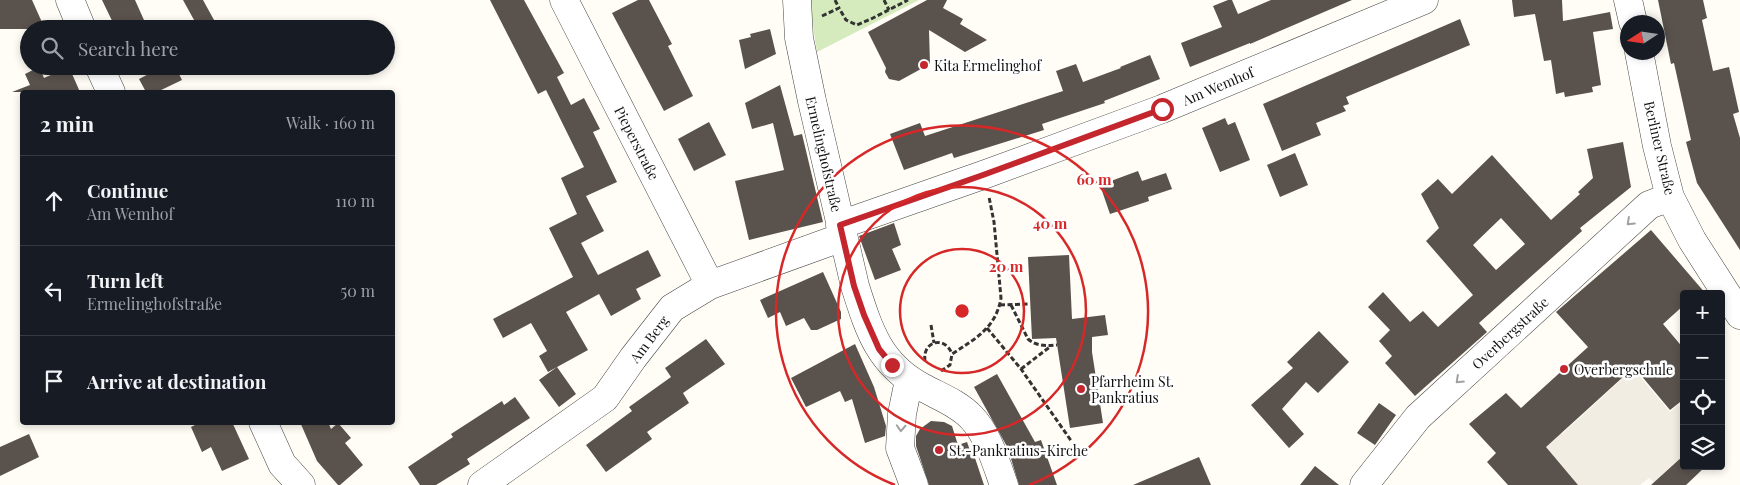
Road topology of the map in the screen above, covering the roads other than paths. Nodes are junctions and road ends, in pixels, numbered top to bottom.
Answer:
1 (70, 0) edge
2 (564, 0) edge
3 (797, 0) edge
4 (1424, 0) edge
5 (1628, 0) edge
6 (1631, 15) edge
7 (78, 20) edge
8 (1640, 60) edge
9 (103, 75) edge
10 (110, 90) edge
11 (1670, 197) junction
12 (842, 231) junction
13 (710, 285) junction
14 (1740, 315) edge
15 (918, 372) junction
16 (263, 425) edge
17 (301, 485) edge
18 (482, 485) edge
19 (914, 485) edge
20 (1004, 485) edge
21 (1364, 485) edge

1 - 7 street
2 - 13 street, Pieperstraße
3 - 12 street, Ermelinghofstraße
4 - 12 street, Am Wemhof
5 - 6 street
8 - 11 street, Berliner Straße
9 - 10 street
11 - 14 street, Berliner Straße
11 -> 21 street, Overbergstraße
12 - 13 street, Am Berg
12 - 15 street, Ermelinghofstraße
13 - 18 street, Am Berg
15 -> 19 street
15 - 20 street, Ermelinghofstraße
16 - 17 street

